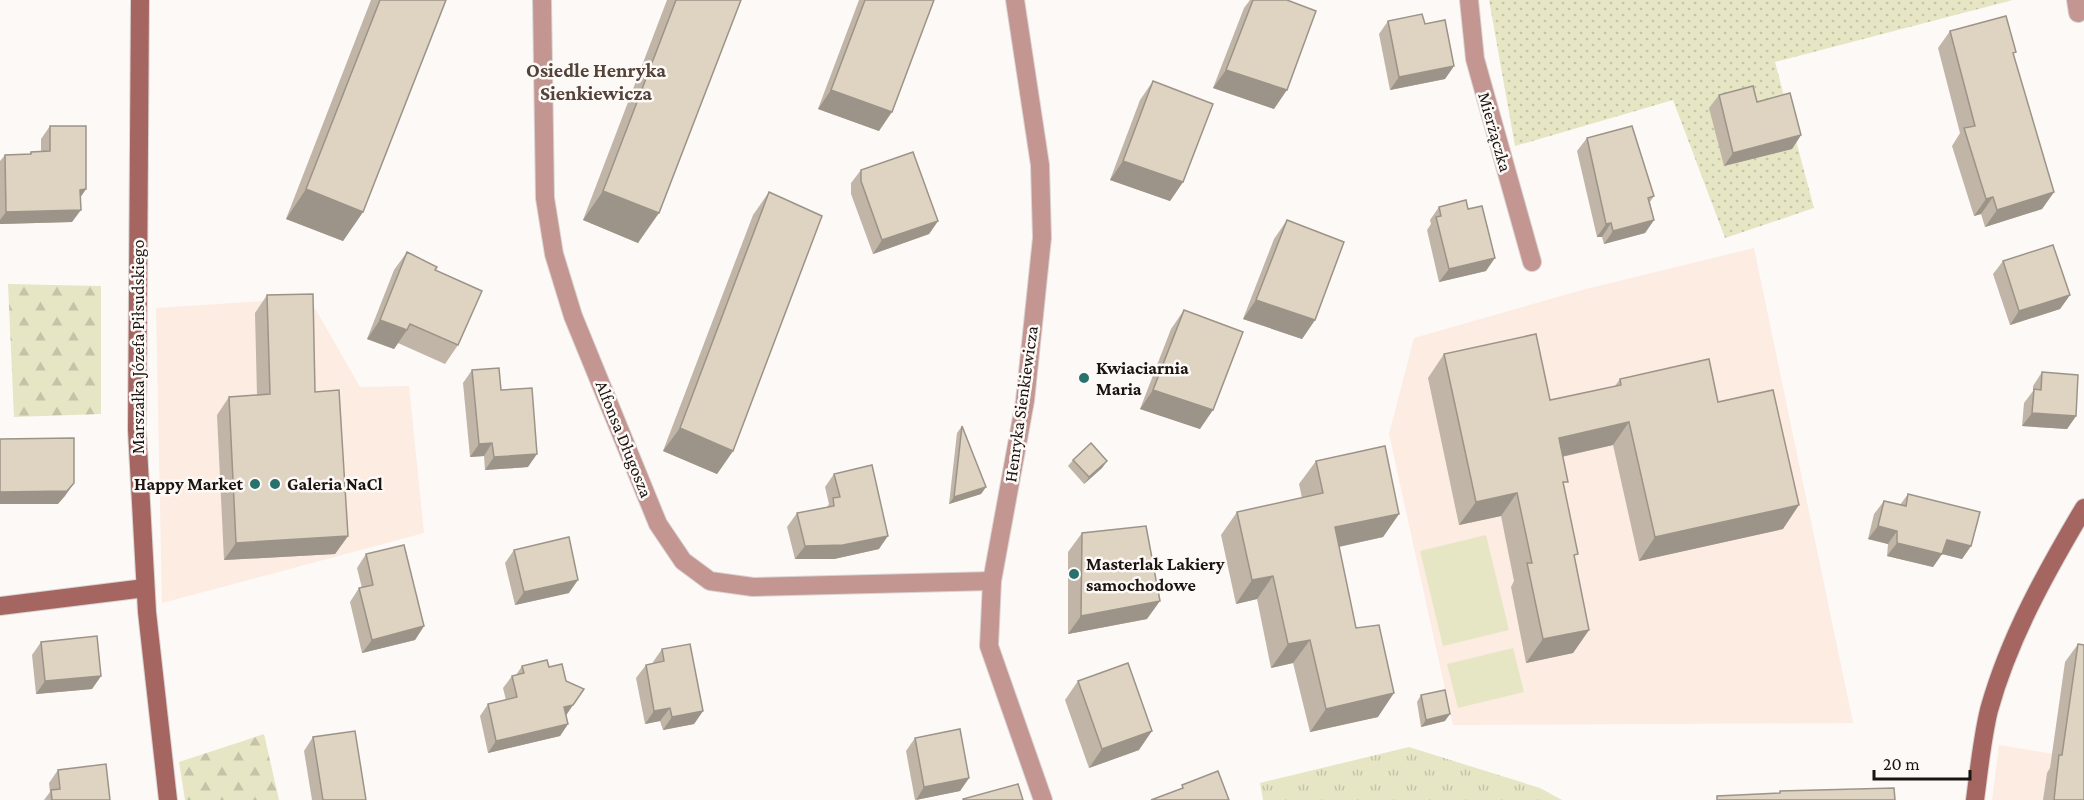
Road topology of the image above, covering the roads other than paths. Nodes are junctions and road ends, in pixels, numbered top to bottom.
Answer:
1 (140, 0) edge
2 (542, 0) edge
3 (1015, 0) edge
4 (1469, 0) edge
5 (1532, 262) dead end
6 (2084, 508) edge
7 (992, 581) junction
8 (145, 588) junction
9 (0, 606) edge
10 (168, 800) edge
11 (1042, 800) edge
12 (1975, 800) edge

1 - 8 main road, Marszałka Józefa Piłsudskiego
2 - 7 street, Alfonsa Długosza
3 - 7 street, Henryka Sienkiewicza
4 - 5 street, Mierżączka
6 - 12 main road
7 - 11 street, Henryka Sienkiewicza
8 - 9 main road
8 - 10 main road, Marszałka Józefa Piłsudskiego

